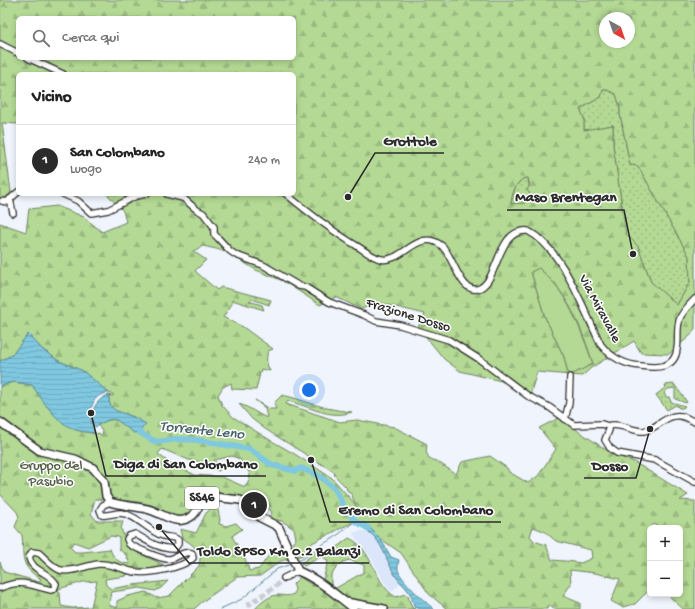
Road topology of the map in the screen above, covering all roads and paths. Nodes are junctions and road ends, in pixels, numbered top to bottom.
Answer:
1 (0, 44) edge
2 (16, 52) edge
3 (32, 60) edge
4 (59, 72) edge
5 (16, 194) edge
6 (67, 196) edge
7 (136, 196) edge
8 (175, 196) edge
9 (288, 196) edge
10 (10, 199) junction
11 (2, 201) dead end
12 (13, 213) dead end
13 (695, 299) edge
14 (570, 376) dead end
15 (564, 419) junction
16 (0, 422) edge
17 (695, 422) edge
18 (608, 426) junction
19 (695, 482) edge
20 (110, 502) junction
21 (297, 569) junction
22 (284, 578) tunnel mouth
23 (0, 588) edge
24 (344, 601) junction
25 (353, 608) edge
26 (384, 609) edge

1 - 2 street
3 - 4 street
5 - 10 street
6 - 7 street
8 - 15 street, Frazione Dosso
9 - 13 street, Via Miravalle
10 - 11 street
10 - 12 street
14 - 15 street
15 - 18 street, Frazione Dosso
16 - 20 main road
17 - 18 street, Frazione Dosso
18 - 19 street
20 - 21 main road, SS46
20 - 23 street
21 - 22 street
21 - 24 main road
24 - 25 main road
24 - 26 main road

